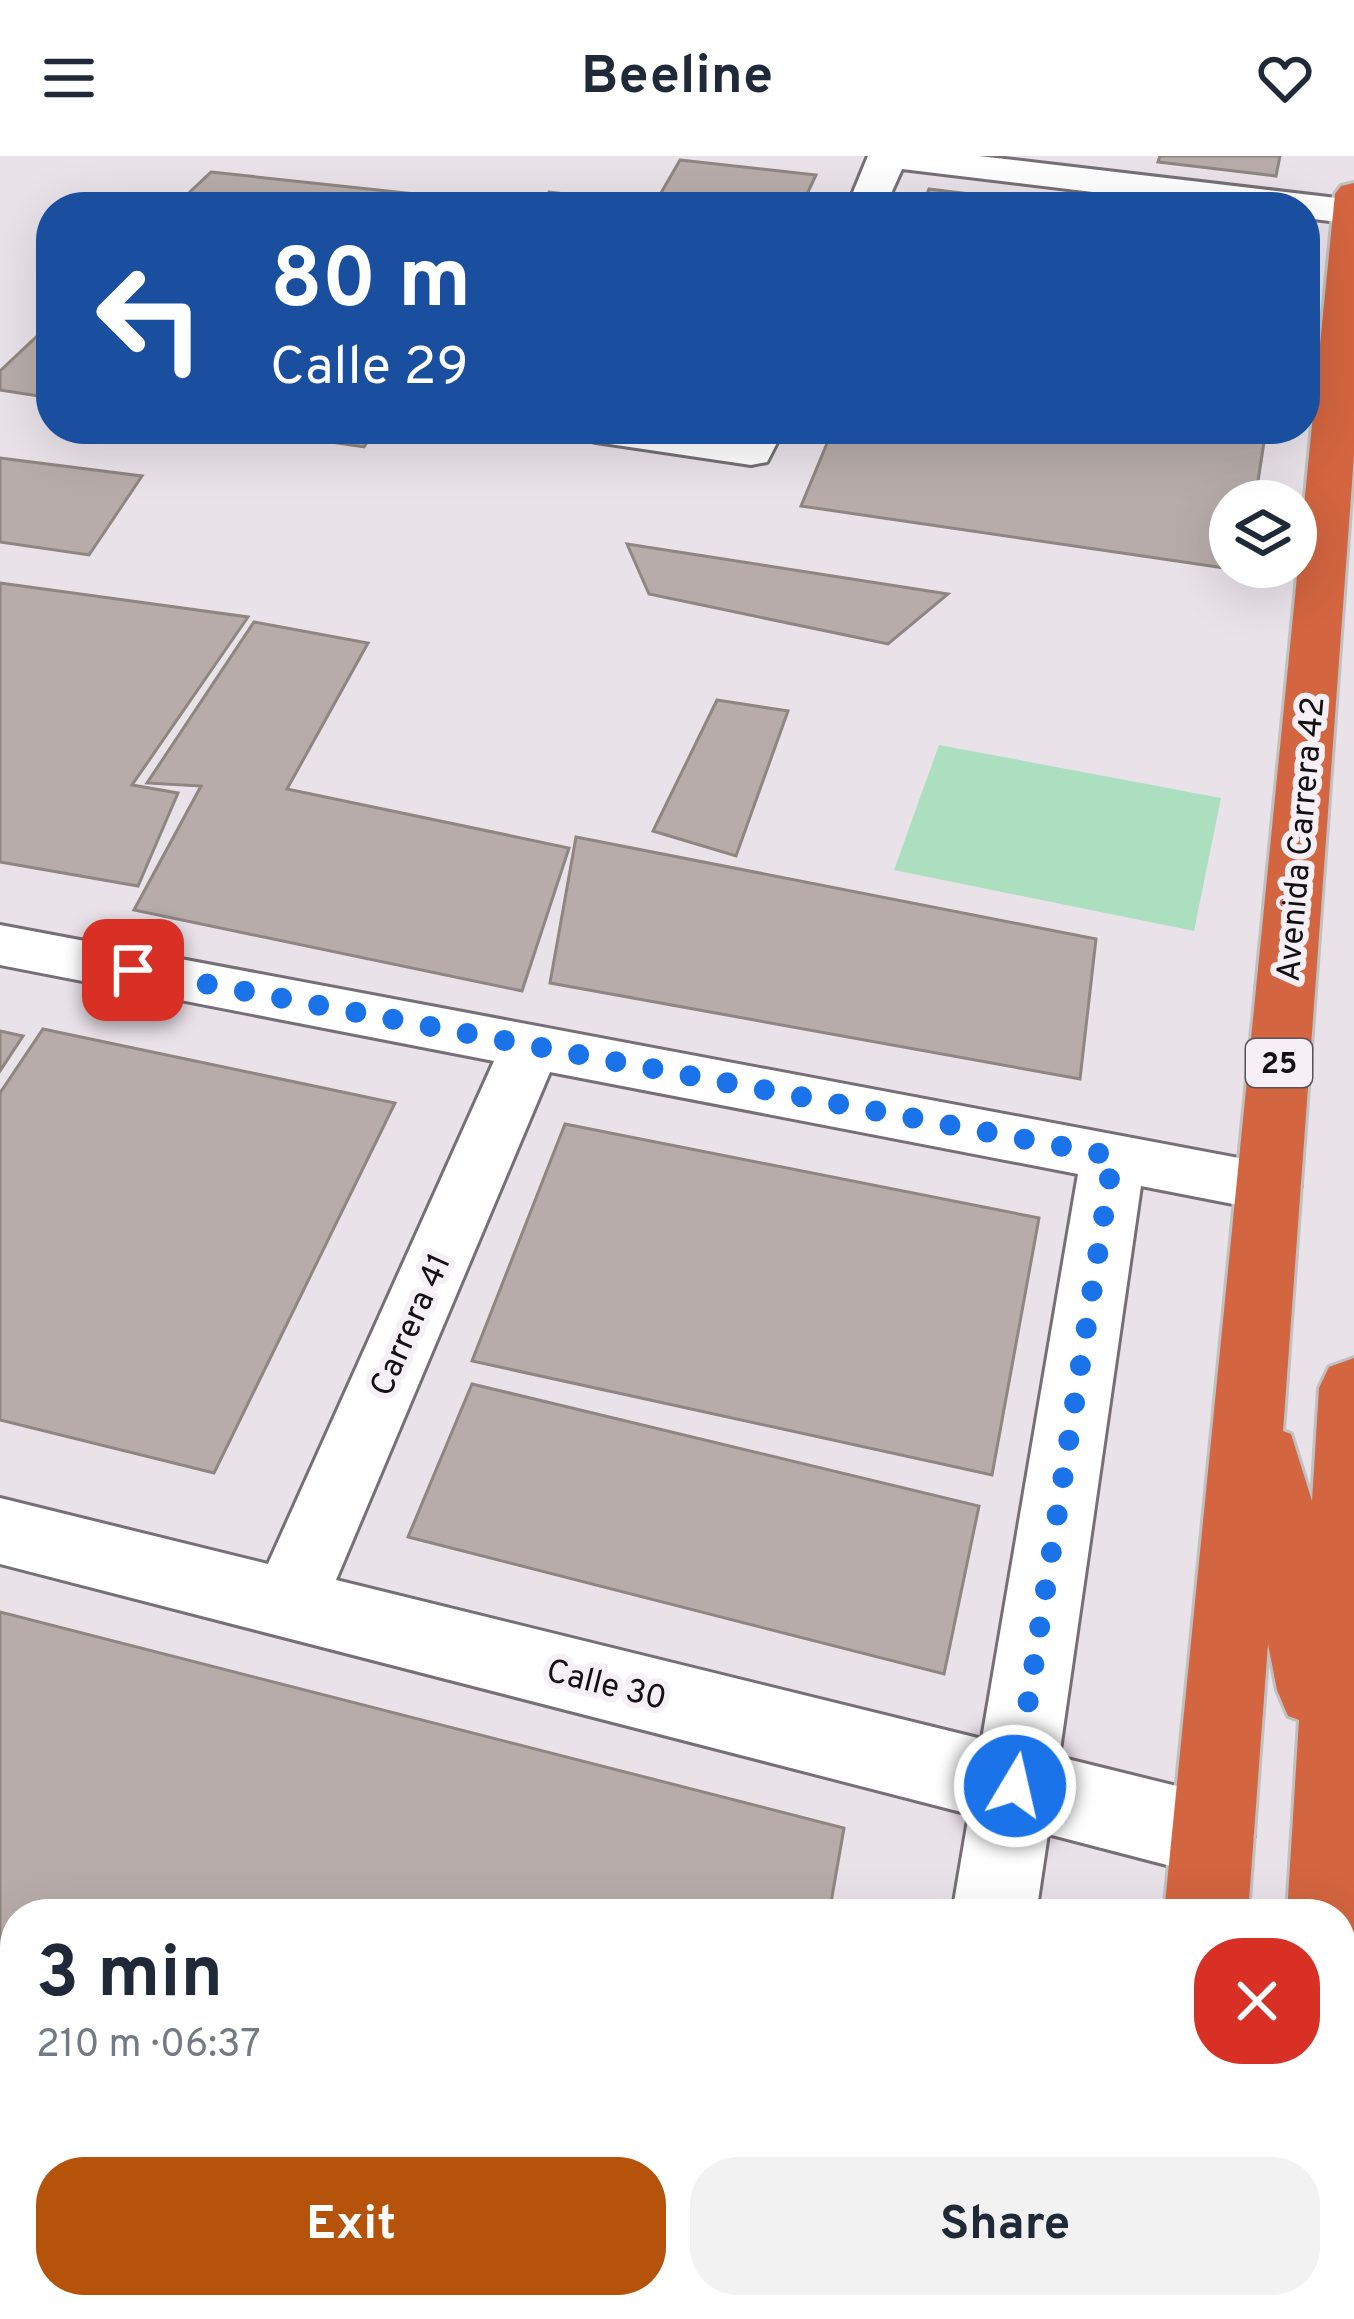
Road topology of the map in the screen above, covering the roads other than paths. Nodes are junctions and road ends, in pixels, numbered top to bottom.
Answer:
1 (888, 156) edge
2 (872, 192) edge
3 (1223, 192) edge
4 (1320, 202) edge
5 (1353, 206) edge
6 (697, 444) edge
7 (755, 444) edge
8 (0, 945) edge
9 (531, 1046) junction
10 (1113, 1156) junction
11 (1269, 1186) junction
12 (1251, 1384) junction
13 (1353, 1426) edge
14 (0, 1531) edge
15 (288, 1603) junction
16 (1335, 1781) junction
17 (1015, 1786) junction
18 (1213, 1836) junction
19 (996, 1899) edge
20 (1207, 1899) edge
21 (1330, 1899) edge

1 - 2 street
1 - 3 street
4 - 5 street
5 - 11 highway, Avenida Carrera 42 / 25
6 - 7 street
8 - 9 street
9 - 10 street
9 - 15 street, Carrera 41
10 - 11 street
10 - 17 street
11 - 12 highway, Avenida Carrera 42 / 25
12 - 16 highway
12 - 18 highway, Avenida Carrera 42 / 25
13 - 16 highway
14 - 15 street, Calle 30
15 - 17 street, Calle 30
16 - 21 highway
17 - 18 street, Calle 30
17 - 19 street
18 - 20 highway, Avenida Carrera 42 / 25

